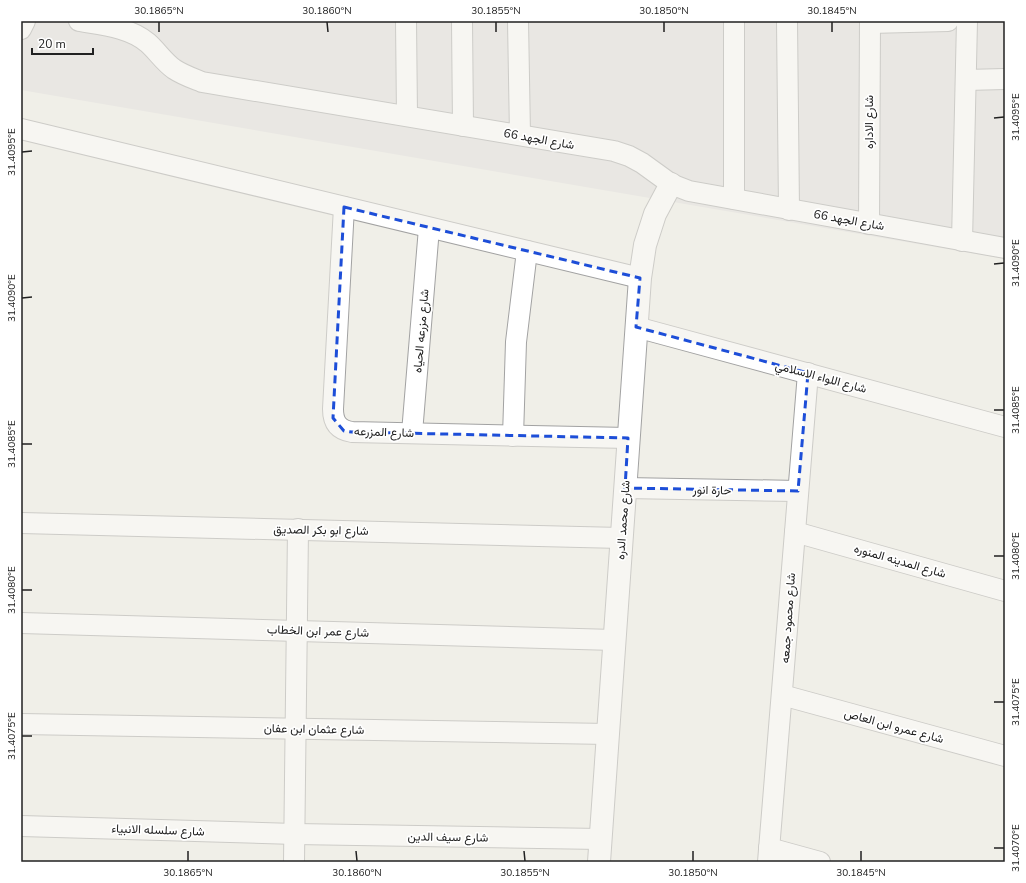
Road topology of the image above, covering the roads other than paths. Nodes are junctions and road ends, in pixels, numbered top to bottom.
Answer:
1 (25, 21) edge
2 (79, 21) edge
3 (406, 21) edge
4 (462, 21) edge
5 (518, 21) edge
6 (734, 21) edge
7 (787, 21) edge
8 (948, 21) edge
9 (967, 21) edge
10 (870, 22) edge
11 (109, 23) edge
12 (21, 29) edge
13 (1005, 79) edge
14 (966, 80) junction
15 (407, 116) junction
16 (464, 126) junction
17 (21, 129) edge
18 (520, 135) junction
19 (671, 184) junction
20 (734, 200) junction
21 (344, 207) junction
22 (789, 210) junction
23 (869, 224) junction
24 (429, 228) junction
25 (962, 241) junction
26 (1005, 248) edge
27 (527, 251) junction
28 (640, 278) junction
29 (636, 327) junction
30 (808, 373) junction
31 (1005, 427) edge
32 (412, 434) junction
33 (513, 436) junction
34 (628, 438) junction
35 (625, 488) junction
36 (798, 491) junction
37 (21, 522) edge
38 (298, 529) junction
39 (795, 532) junction
40 (621, 538) junction
41 (1005, 591) edge
42 (21, 623) edge
43 (297, 630) junction
44 (614, 640) junction
45 (782, 695) junction
46 (21, 724) edge
47 (296, 729) junction
48 (608, 734) junction
49 (1005, 756) edge
50 (21, 826) edge
51 (295, 834) junction
52 (600, 839) junction
53 (769, 855) edge
54 (294, 862) edge
55 (599, 862) edge
56 (820, 862) edge

1 - 12 street
2 - 11 street, شارع الجهد 66
3 - 15 street
4 - 16 street
5 - 18 street
6 - 20 street
7 - 22 street
8 - 10 street
9 - 14 street
10 - 23 street, شارع الاداره
11 - 15 street, شارع الجهد 66
13 - 14 street
14 - 25 street
15 - 16 street, شارع الجهد 66
16 - 18 street, شارع الجهد 66
17 - 21 street
18 - 19 street, شارع الجهد 66
19 - 20 street, شارع الجهد 66
19 - 28 street, شارع محمد الدره
20 - 22 street, شارع الجهد 66
21 - 24 street
21 - 32 street, شارع المزرعه
22 - 23 street, شارع الجهد 66
23 - 25 street, شارع الجهد 66
24 - 27 street
24 - 32 street, شارع مزرعه الحياه
25 - 26 street, شارع الجهد 66
27 - 28 street
27 - 33 street
28 - 29 street, شارع محمد الدره
29 - 30 street, شارع اللواء الاسلامي
29 - 34 street, شارع محمد الدره
30 - 31 street, شارع اللواء الاسلامي
30 - 36 street, شارع محمود جمعه
32 - 33 street, شارع المزرعه
33 - 34 street, شارع المزرعه
34 - 35 street, شارع محمد الدره
35 - 36 street, حارة انور
35 - 40 street, شارع محمد الدره
36 - 39 street, شارع محمود جمعه
37 - 38 street, شارع ابو بكر الصديق
38 - 40 street, شارع ابو بكر الصديق
38 - 43 street
39 - 41 street, شارع المدينه المنوره
39 - 45 street, شارع محمود جمعه
40 - 44 street, شارع محمد الدره
42 - 43 street, شارع عمر ابن الخطاب
43 - 44 street, شارع عمر ابن الخطاب
43 - 47 street
44 - 48 street, شارع محمد الدره
45 - 49 street, شارع عمرو ابن العاص
45 - 53 street, شارع محمود جمعه
46 - 47 street, شارع عثمان ابن عفان
47 - 48 street, شارع عثمان ابن عفان
47 - 51 street
48 - 52 street, شارع محمد الدره
50 - 51 street, شارع سلسله الانبياء
51 - 52 street, شارع سيف الدين
51 - 54 street
52 - 55 street, شارع محمد الدره
53 - 56 street

